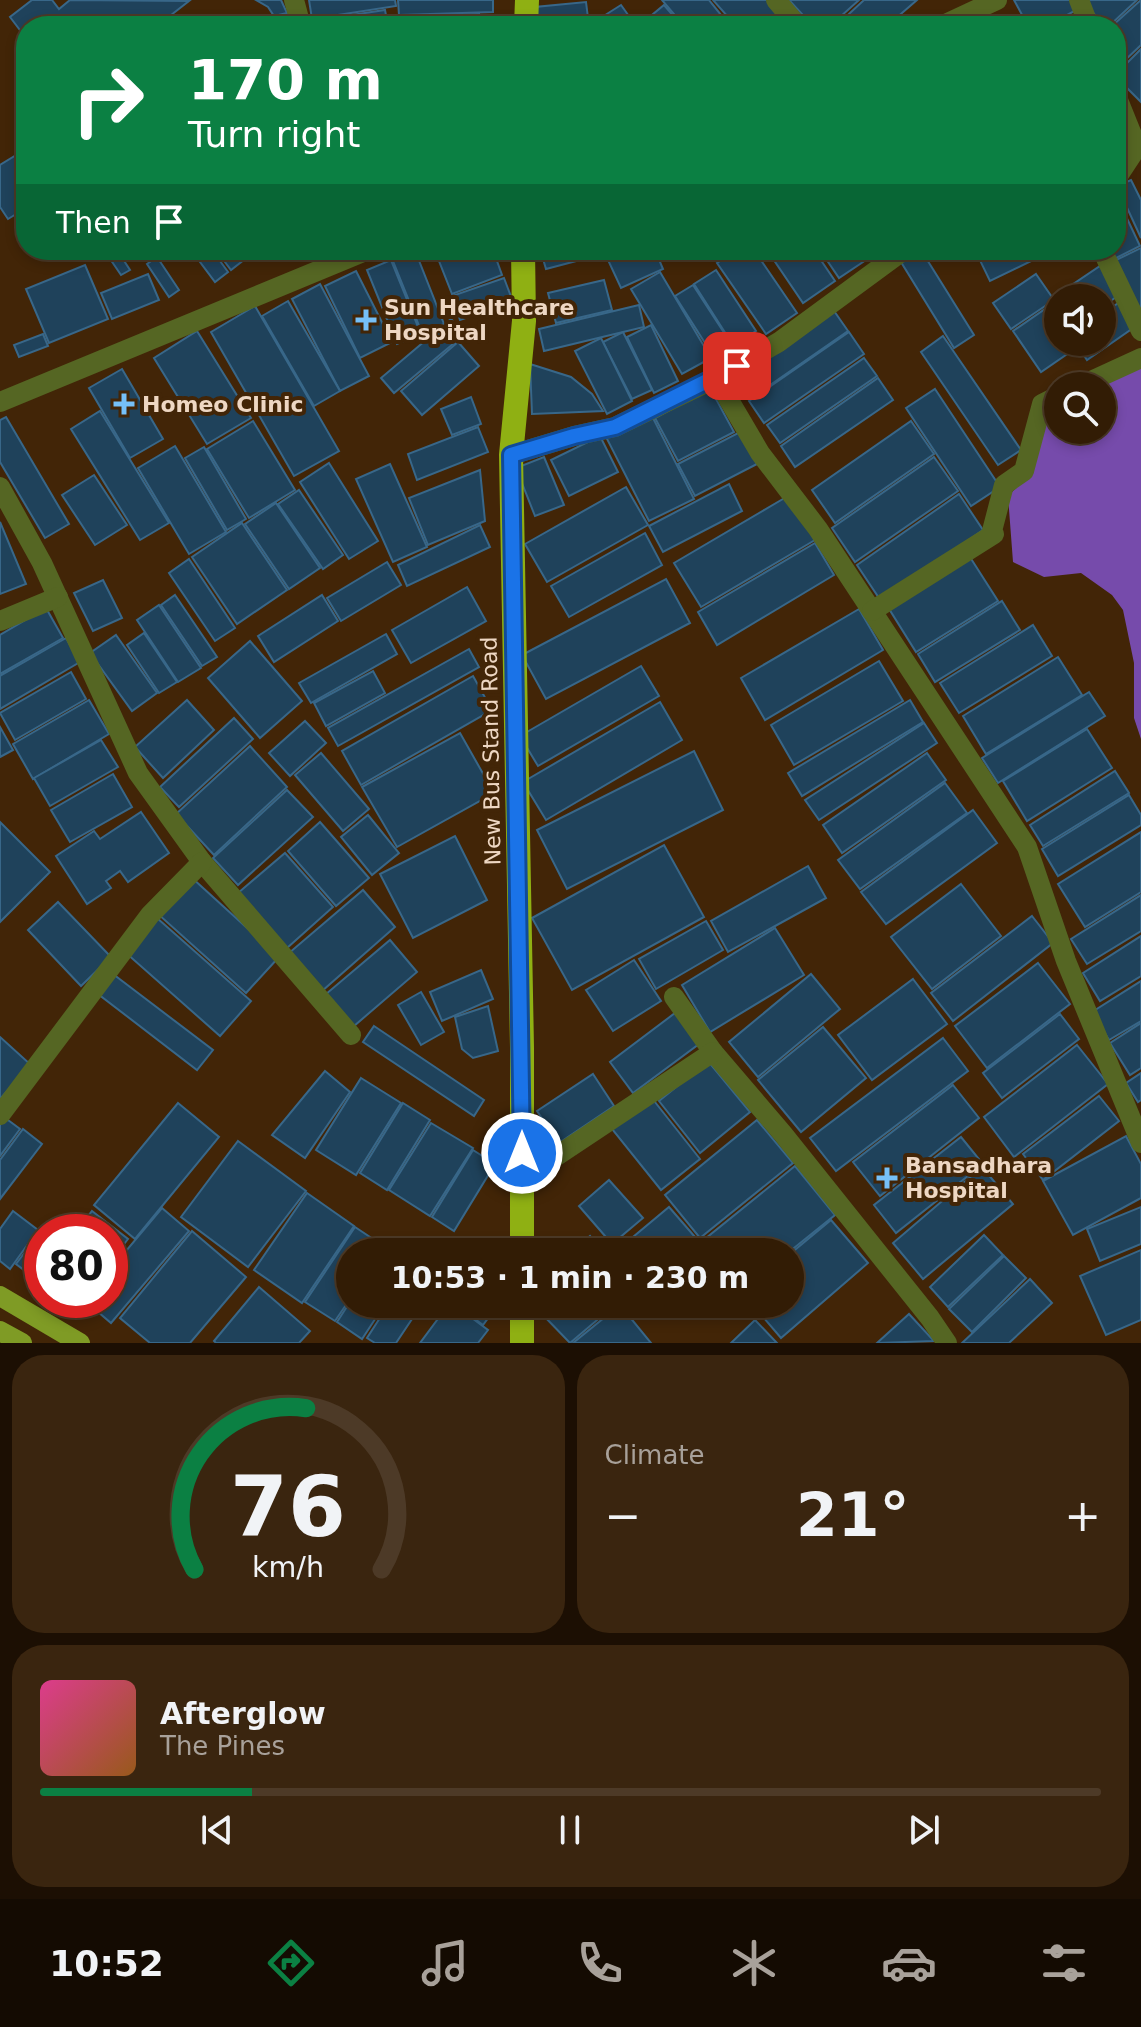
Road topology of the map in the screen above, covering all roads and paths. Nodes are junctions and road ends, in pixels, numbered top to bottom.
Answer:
1 (776, 0) edge
2 (997, 0) edge
3 (790, 16) edge
4 (963, 16) edge
5 (1126, 117) edge
6 (1139, 145) edge
7 (1126, 164) edge
8 (344, 260) edge
9 (523, 260) edge
10 (890, 260) edge
11 (1107, 260) edge
12 (1141, 331) edge
13 (1141, 358) edge
14 (1110, 372) edge
15 (716, 378) junction
16 (0, 402) edge
17 (1044, 403) edge
18 (511, 455) junction
19 (0, 487) edge
20 (58, 597) junction
21 (872, 611) junction
22 (0, 621) edge
23 (202, 862) junction
24 (674, 997) dead end
25 (351, 1035) dead end
26 (713, 1052) junction
27 (0, 1115) edge
28 (1141, 1143) edge
29 (522, 1179) junction
30 (522, 1238) edge
31 (0, 1296) edge
32 (522, 1318) edge
33 (0, 1331) edge
34 (22, 1343) edge
35 (80, 1343) edge
36 (522, 1343) edge
37 (947, 1343) edge

1 - 3 street
2 - 4 street
5 - 6 street
6 - 7 street
8 - 16 street
9 - 18 highway, New Bus Stand Road
10 - 15 street
11 - 12 street
13 - 14 street
15 - 18 street
15 - 21 street
17 - 21 street
18 - 29 highway, New Bus Stand Road
19 - 20 street
20 - 22 street
20 - 23 street
21 - 28 street
23 - 25 street
23 - 27 street
24 - 26 street
26 - 29 street
26 - 37 street
29 - 30 highway, New Bus Stand Road
31 - 35 main road
32 - 36 highway
33 - 34 main road

